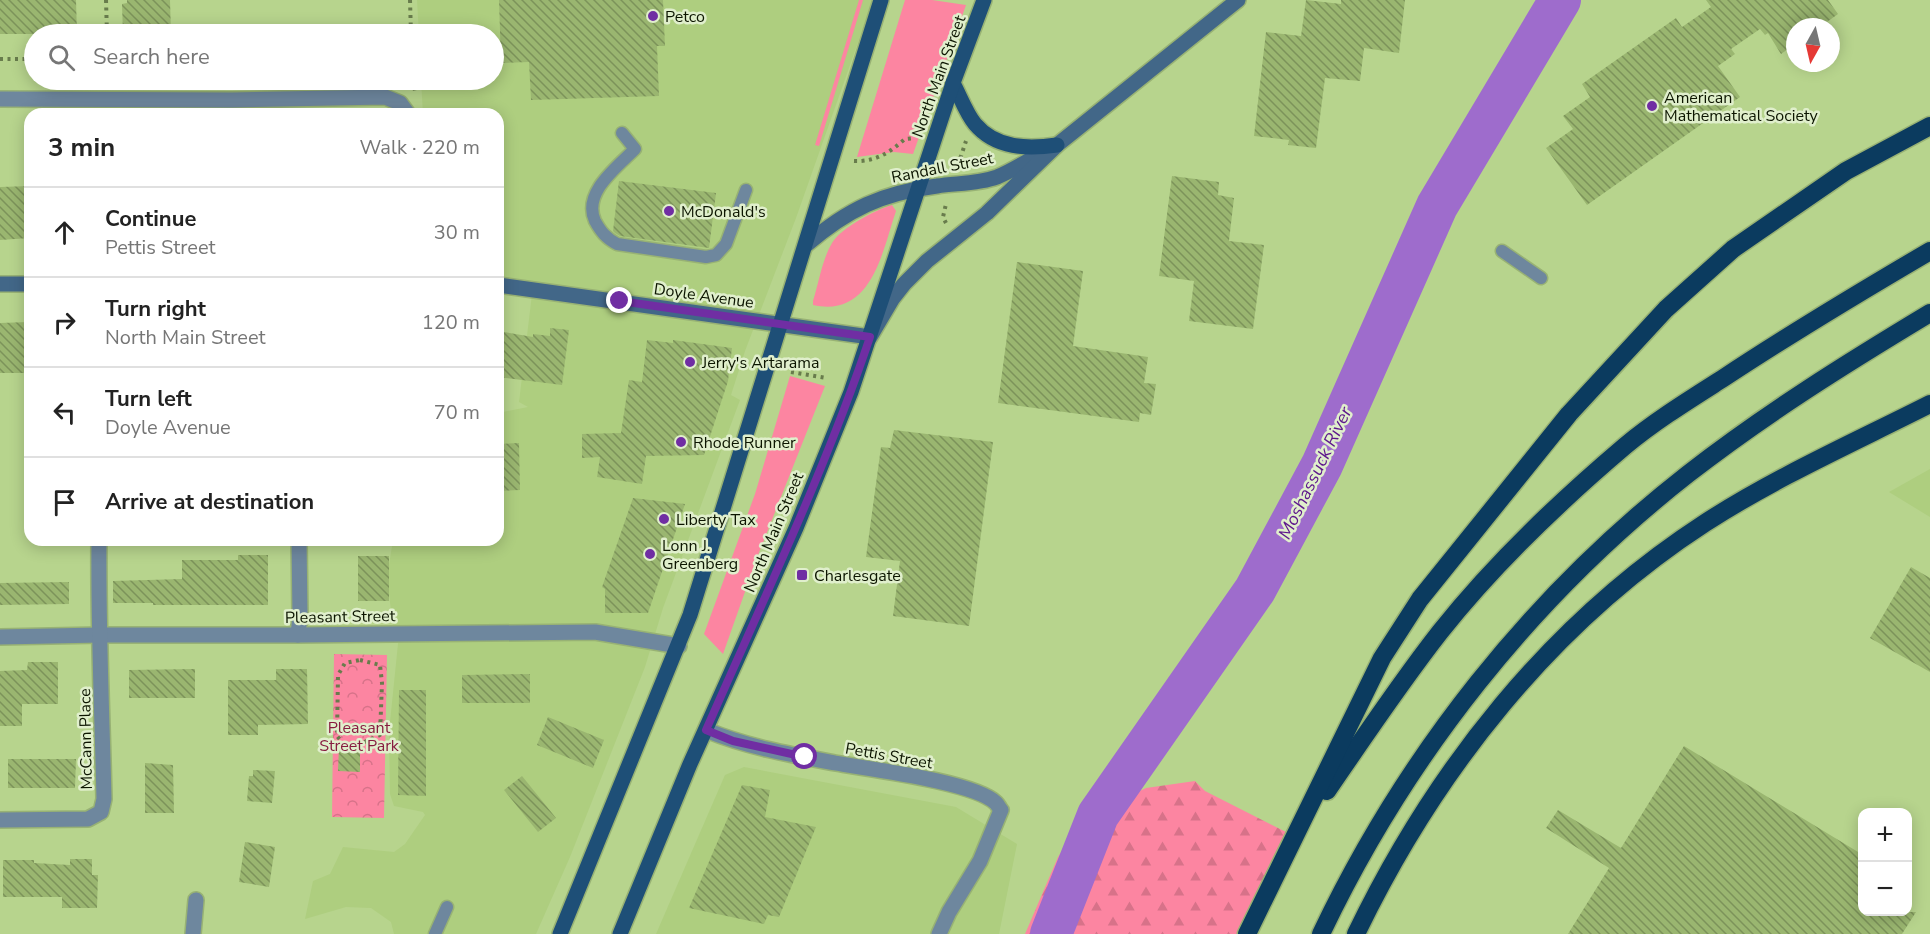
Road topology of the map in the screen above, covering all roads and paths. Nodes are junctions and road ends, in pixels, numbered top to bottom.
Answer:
1 (106, 0) edge
2 (410, 0) edge
3 (881, 0) edge
4 (984, 0) edge
5 (1238, 0) edge
6 (107, 24) edge
7 (411, 24) edge
8 (0, 59) edge
9 (24, 59) edge
10 (953, 82) junction
11 (0, 99) edge
12 (404, 108) edge
13 (1930, 126) edge
14 (622, 133) dead end
15 (969, 133) dead end
16 (919, 140) dead end
17 (1057, 145) junction
18 (956, 151) dead end
19 (962, 153) junction
20 (854, 161) dead end
21 (958, 166) dead end
22 (918, 188) junction
23 (746, 190) dead end
24 (948, 198) dead end
25 (946, 223) dead end
26 (806, 245) junction
27 (1502, 251) dead end
28 (1930, 251) edge
29 (1542, 278) dead end
30 (0, 284) edge
31 (24, 284) edge
32 (504, 286) edge
33 (1930, 314) edge
34 (782, 323) junction
35 (870, 337) junction
36 (791, 372) dead end
37 (827, 378) dead end
38 (1930, 404) edge
39 (99, 546) edge
40 (299, 546) edge
41 (100, 634) junction
42 (298, 635) junction
43 (0, 637) edge
44 (679, 646) junction
45 (370, 661) joint
46 (706, 730) junction
47 (0, 820) edge
48 (1289, 847) junction
49 (196, 900) dead end
50 (447, 907) dead end
51 (193, 934) edge
52 (435, 934) edge
53 (560, 934) edge
54 (620, 934) edge
55 (939, 934) edge
56 (1247, 934) edge
57 (1321, 934) edge
58 (1356, 934) edge

1 - 6 path
2 - 7 path
3 - 26 main road
4 - 10 main road, North Main Street
5 - 17 main road, Randall Street
8 - 9 path
10 - 17 main road
10 - 22 main road, North Main Street
11 - 12 street
13 - 48 highway
14 - 23 lane
15 - 19 path
16 - 20 path
17 - 22 main road, Randall Street
17 - 35 main road, Randall Street
18 - 19 path
19 - 21 path
22 - 26 main road, Randall Street
22 - 35 main road, North Main Street
24 - 25 path
26 - 34 main road
27 - 29 lane
28 - 48 highway
30 - 31 main road
32 - 34 main road, Doyle Avenue
33 - 57 highway
34 - 35 main road, Doyle Avenue
34 - 44 main road
35 - 46 main road, North Main Street
36 - 37 path
38 - 58 highway
39 - 41 street
40 - 42 street
41 - 42 street, Pleasant Street
41 - 43 street, Pleasant Street
41 - 47 street, McCann Place
42 - 44 street, Pleasant Street
44 - 53 main road
45 - 45 path
46 - 54 main road, North Main Street
46 - 55 street, Pettis Street
48 - 56 highway
49 - 51 street
50 - 52 lane

